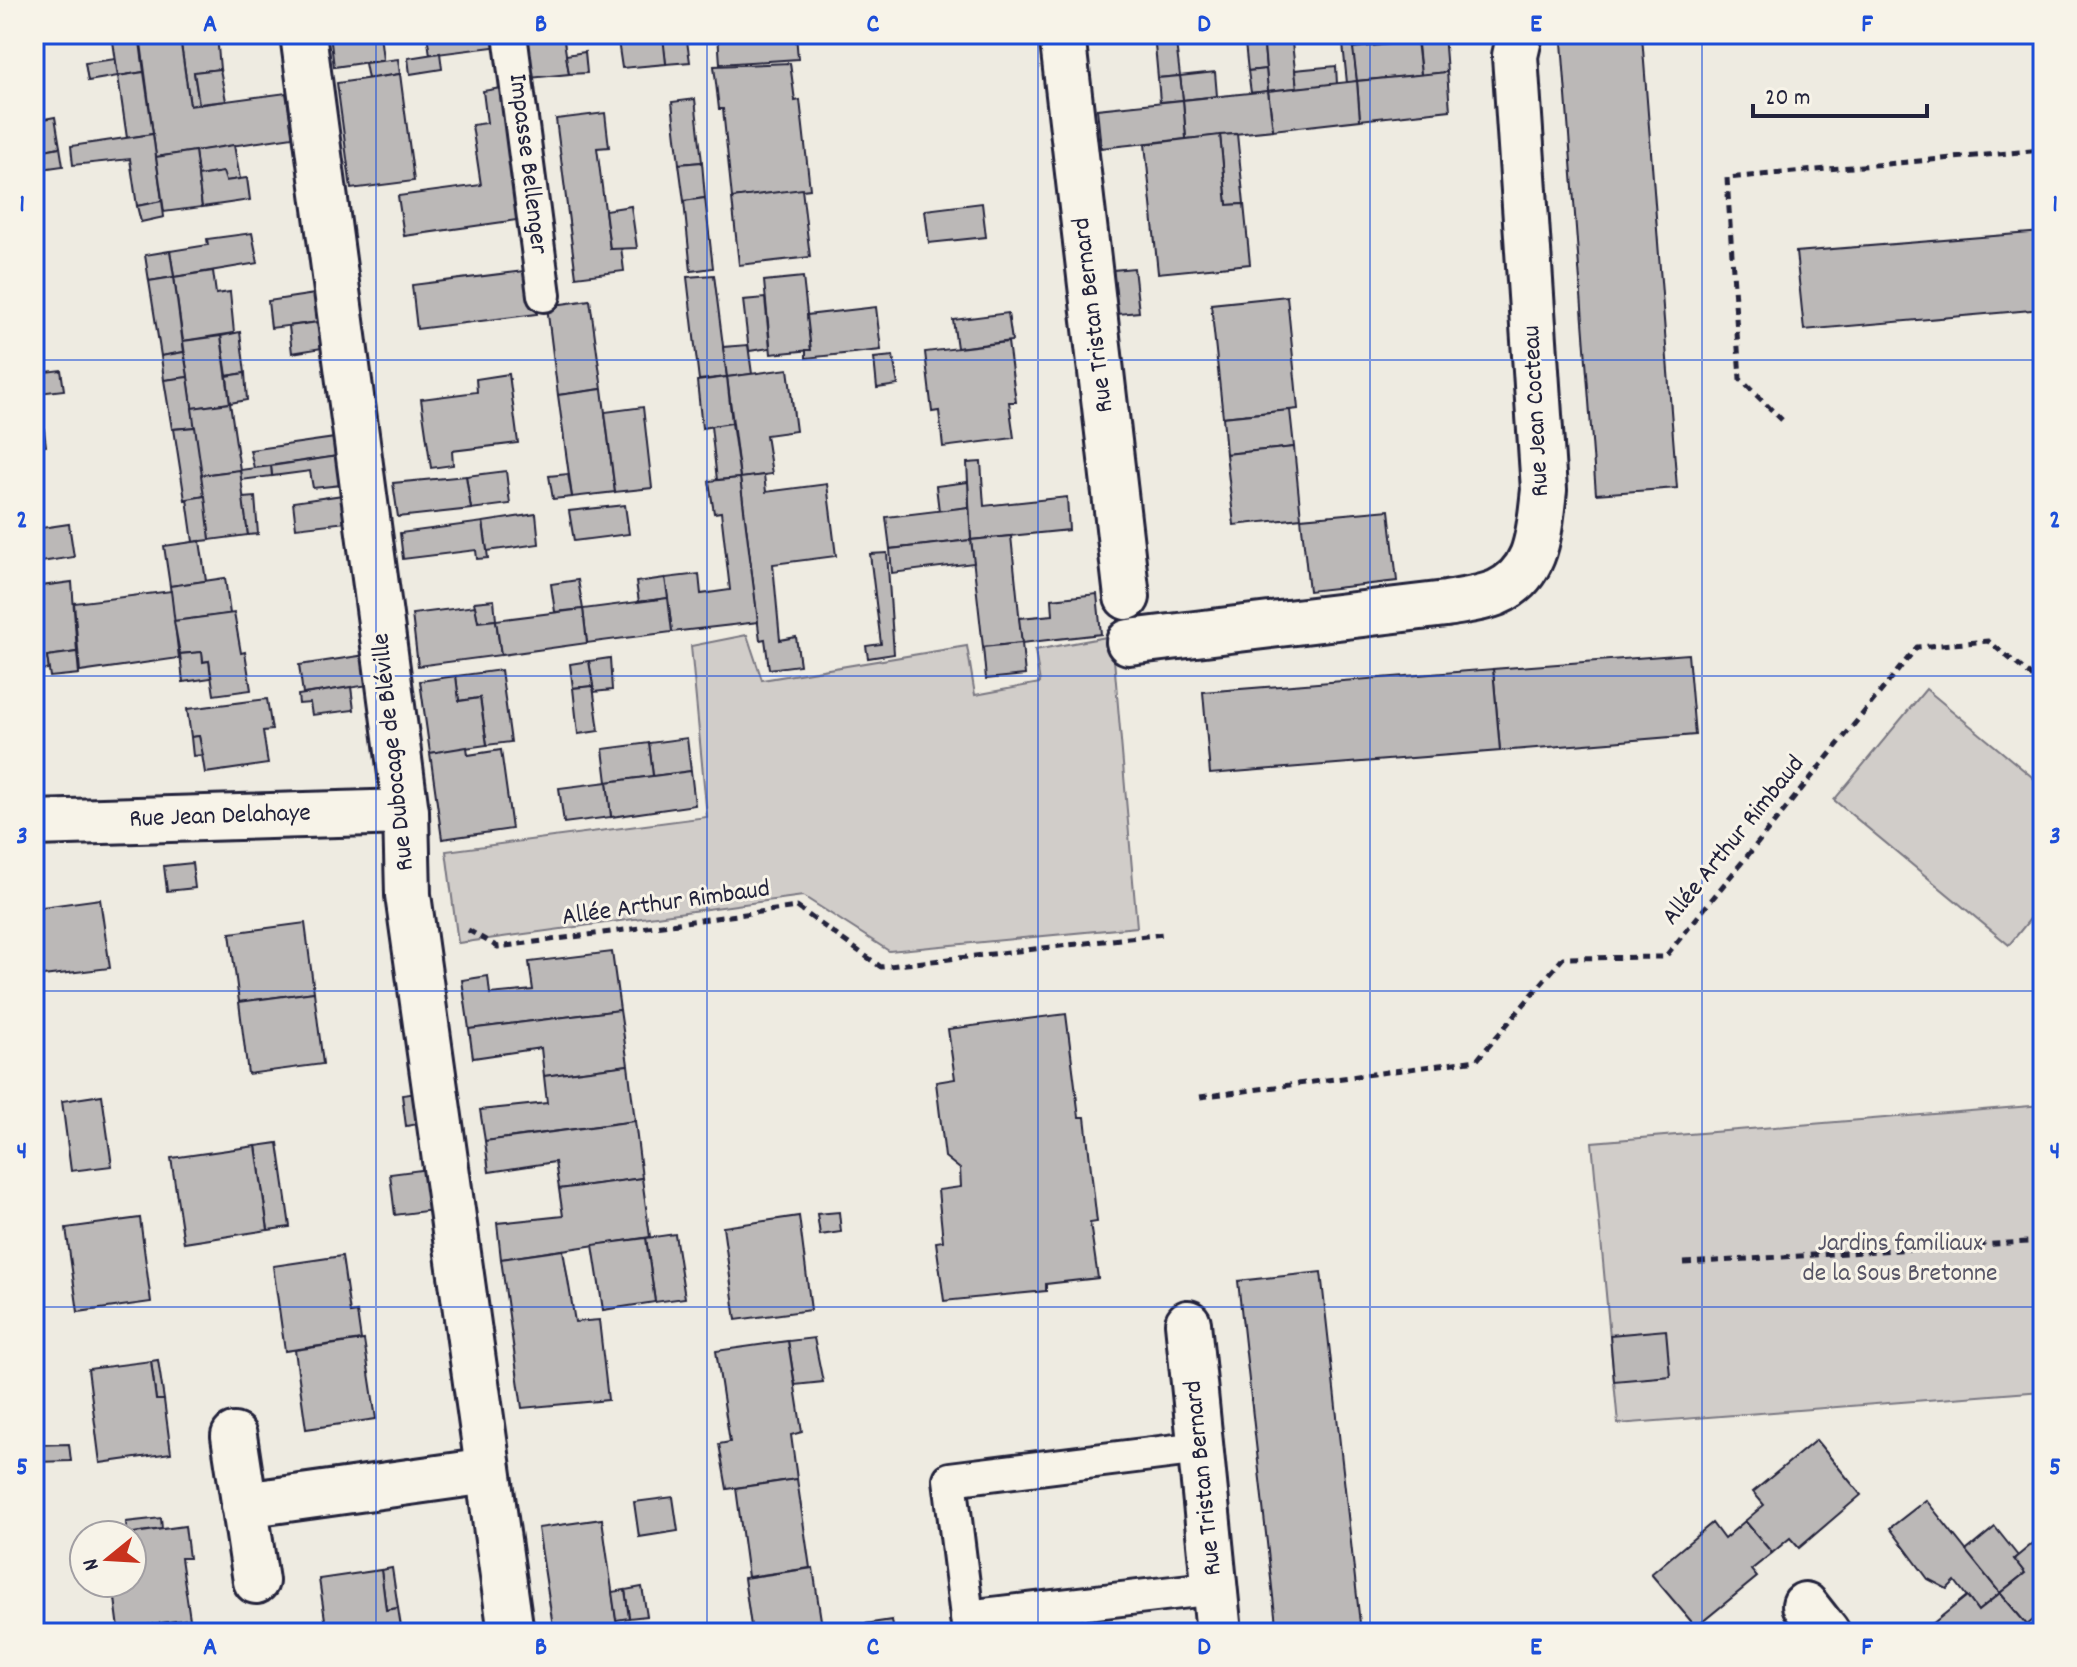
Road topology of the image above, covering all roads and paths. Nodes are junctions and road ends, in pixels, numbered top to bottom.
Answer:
1 (303, 34) edge
2 (510, 34) edge
3 (1062, 34) edge
4 (1520, 34) edge
5 (2043, 150) edge
6 (544, 295) dead end
7 (1782, 420) dead end
8 (1127, 597) dead end
9 (1129, 642) dead end
10 (2043, 685) edge
11 (406, 812) junction
12 (34, 823) edge
13 (408, 895) junction
14 (1163, 934) dead end
15 (1200, 1097) dead end
16 (2043, 1241) edge
17 (1684, 1263) dead end
18 (1188, 1323) dead end
19 (234, 1436) dead end
20 (1200, 1448) junction
21 (488, 1471) junction
22 (244, 1505) junction
23 (256, 1581) dead end
24 (1215, 1588) junction
25 (968, 1625) edge
26 (511, 1633) edge
27 (1219, 1633) edge

1 - 11 street, Rue Dubocage de Bléville
2 - 6 lane, Impasse Bellenger
3 - 8 street, Rue Tristan Bernard
4 - 9 street, Rue Jean Cocteau
5 - 7 path
10 - 15 path, Allée Arthur Rimbaud
11 - 12 street, Rue Jean Delahaye
11 - 13 street, Rue Dubocage de Bléville
13 - 14 path, Allée Arthur Rimbaud
13 - 21 street, Rue Dubocage de Bléville
16 - 17 path
18 - 20 street, Rue Tristan Bernard
19 - 22 street
20 - 24 street, Rue Tristan Bernard
20 - 25 lane
21 - 22 street
21 - 26 street, Rue Dubocage de Bléville
22 - 23 street
24 - 25 lane
24 - 27 street, Rue Tristan Bernard

